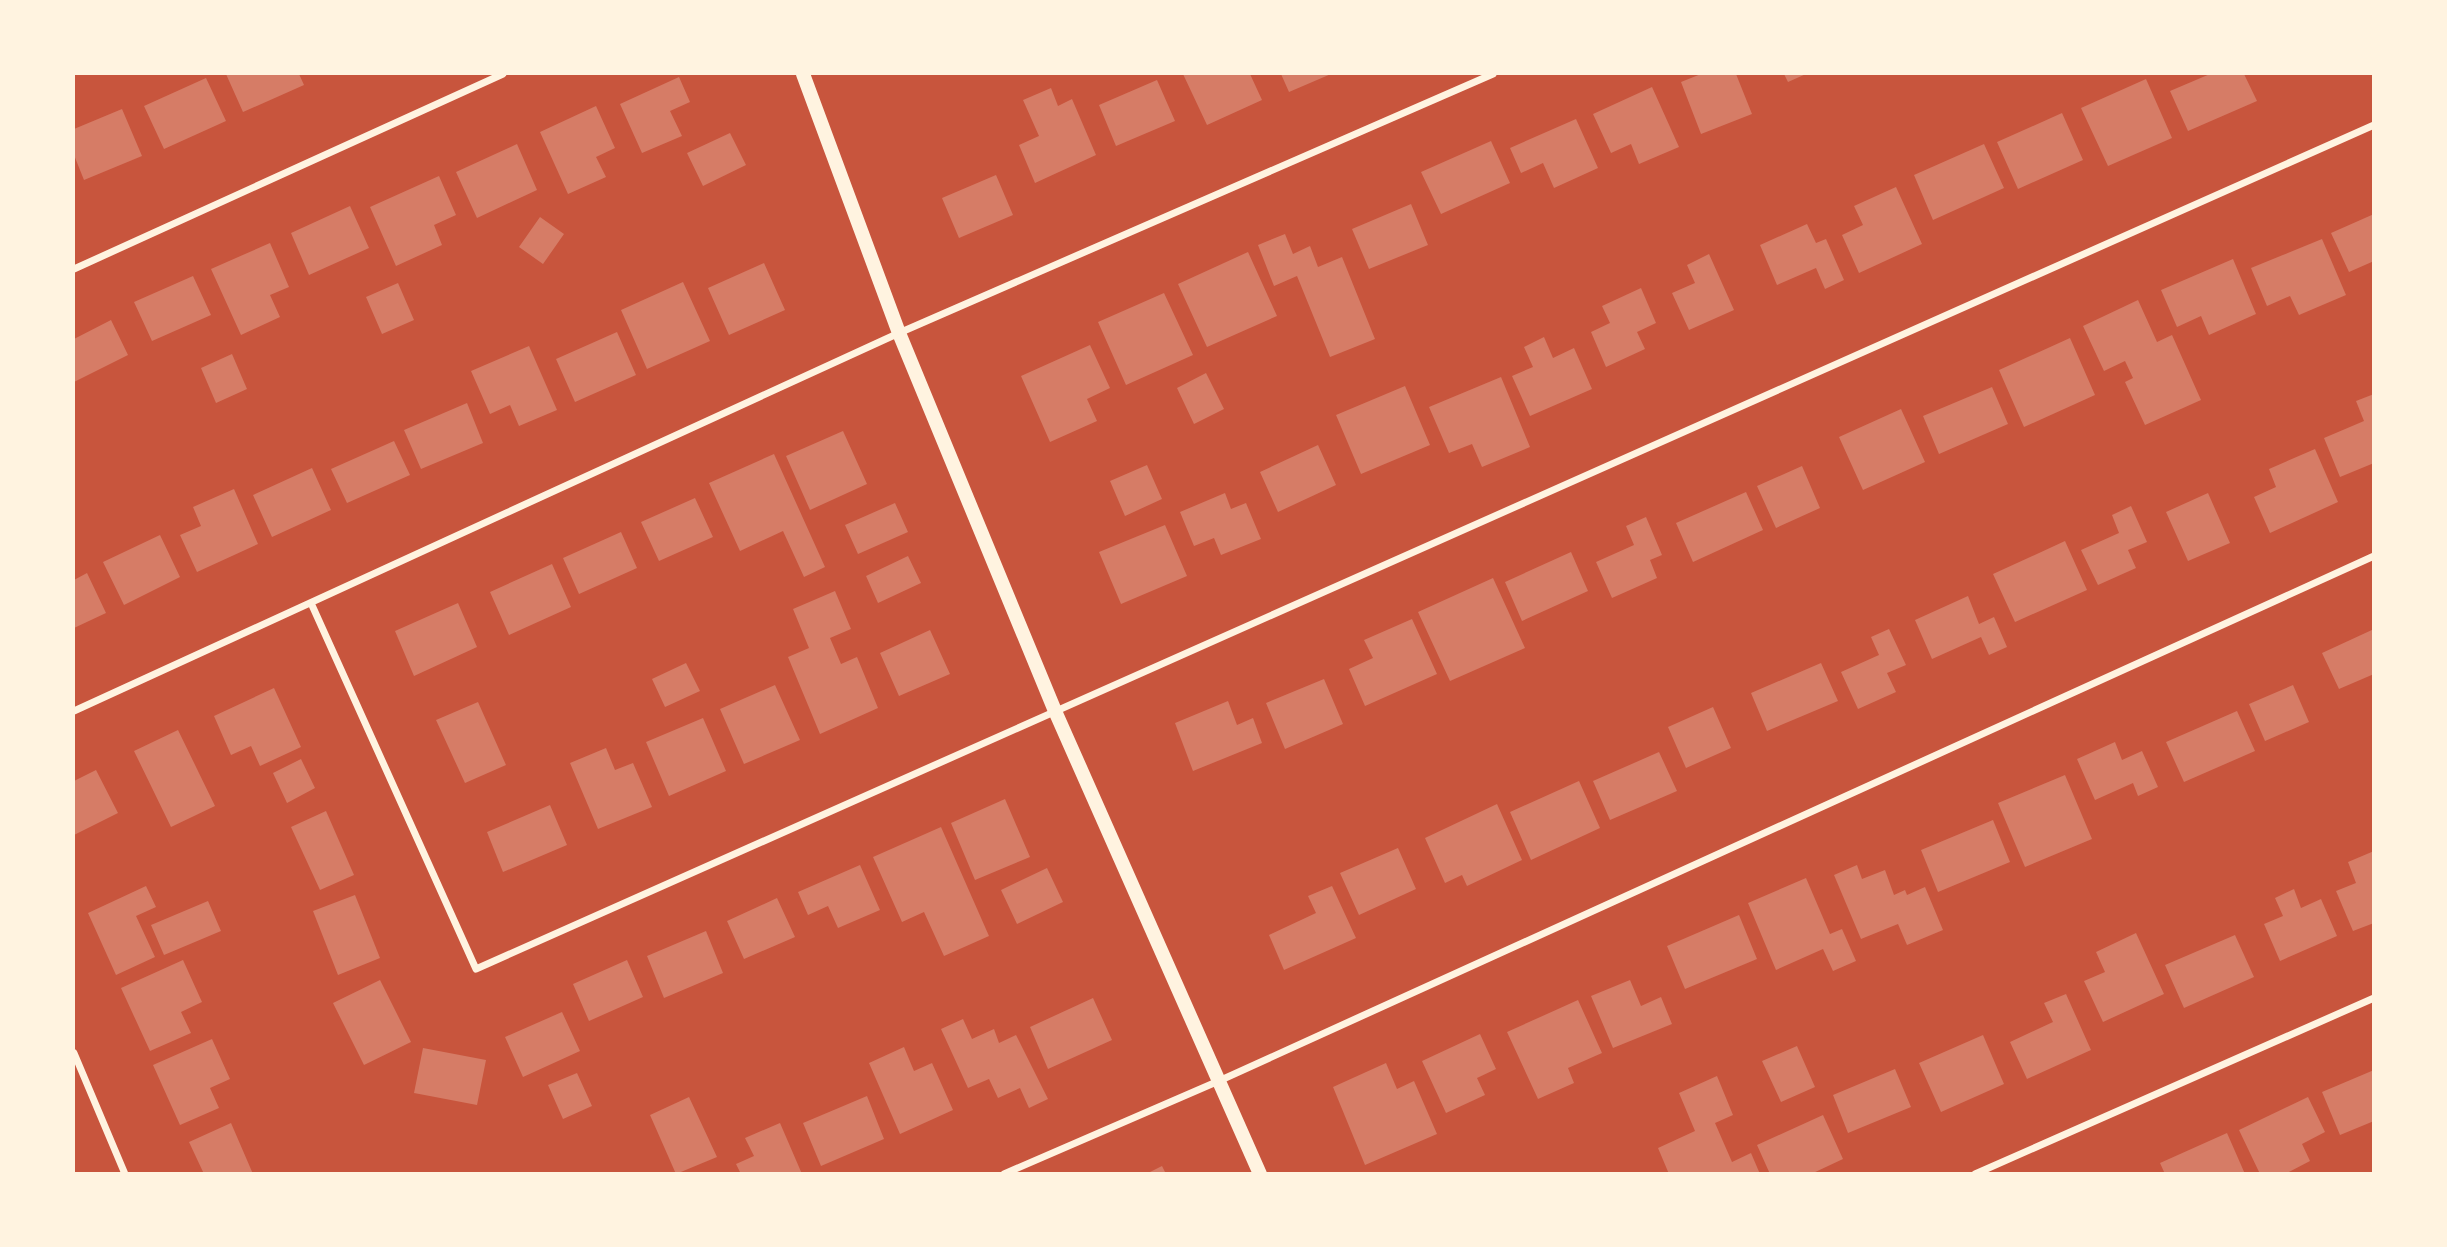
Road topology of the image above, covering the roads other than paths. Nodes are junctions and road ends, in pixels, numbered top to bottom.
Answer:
1 (503, 74) edge
2 (803, 74) edge
3 (1493, 74) edge
4 (2374, 125) edge
5 (74, 269) edge
6 (899, 333) junction
7 (2374, 556) edge
8 (311, 603) junction
9 (1055, 711) junction
10 (74, 712) edge
11 (2374, 998) edge
12 (74, 1053) edge
13 (1221, 1080) junction
14 (125, 1174) edge
15 (1004, 1174) edge
16 (1260, 1174) edge
17 (1975, 1174) edge

1 - 5 street
2 - 6 main road
3 - 6 street
4 - 9 street
6 - 8 street
6 - 9 main road
7 - 13 street
8 - 9 street
8 - 10 street
9 - 13 main road
11 - 17 street
12 - 14 street
13 - 15 street
13 - 16 main road

